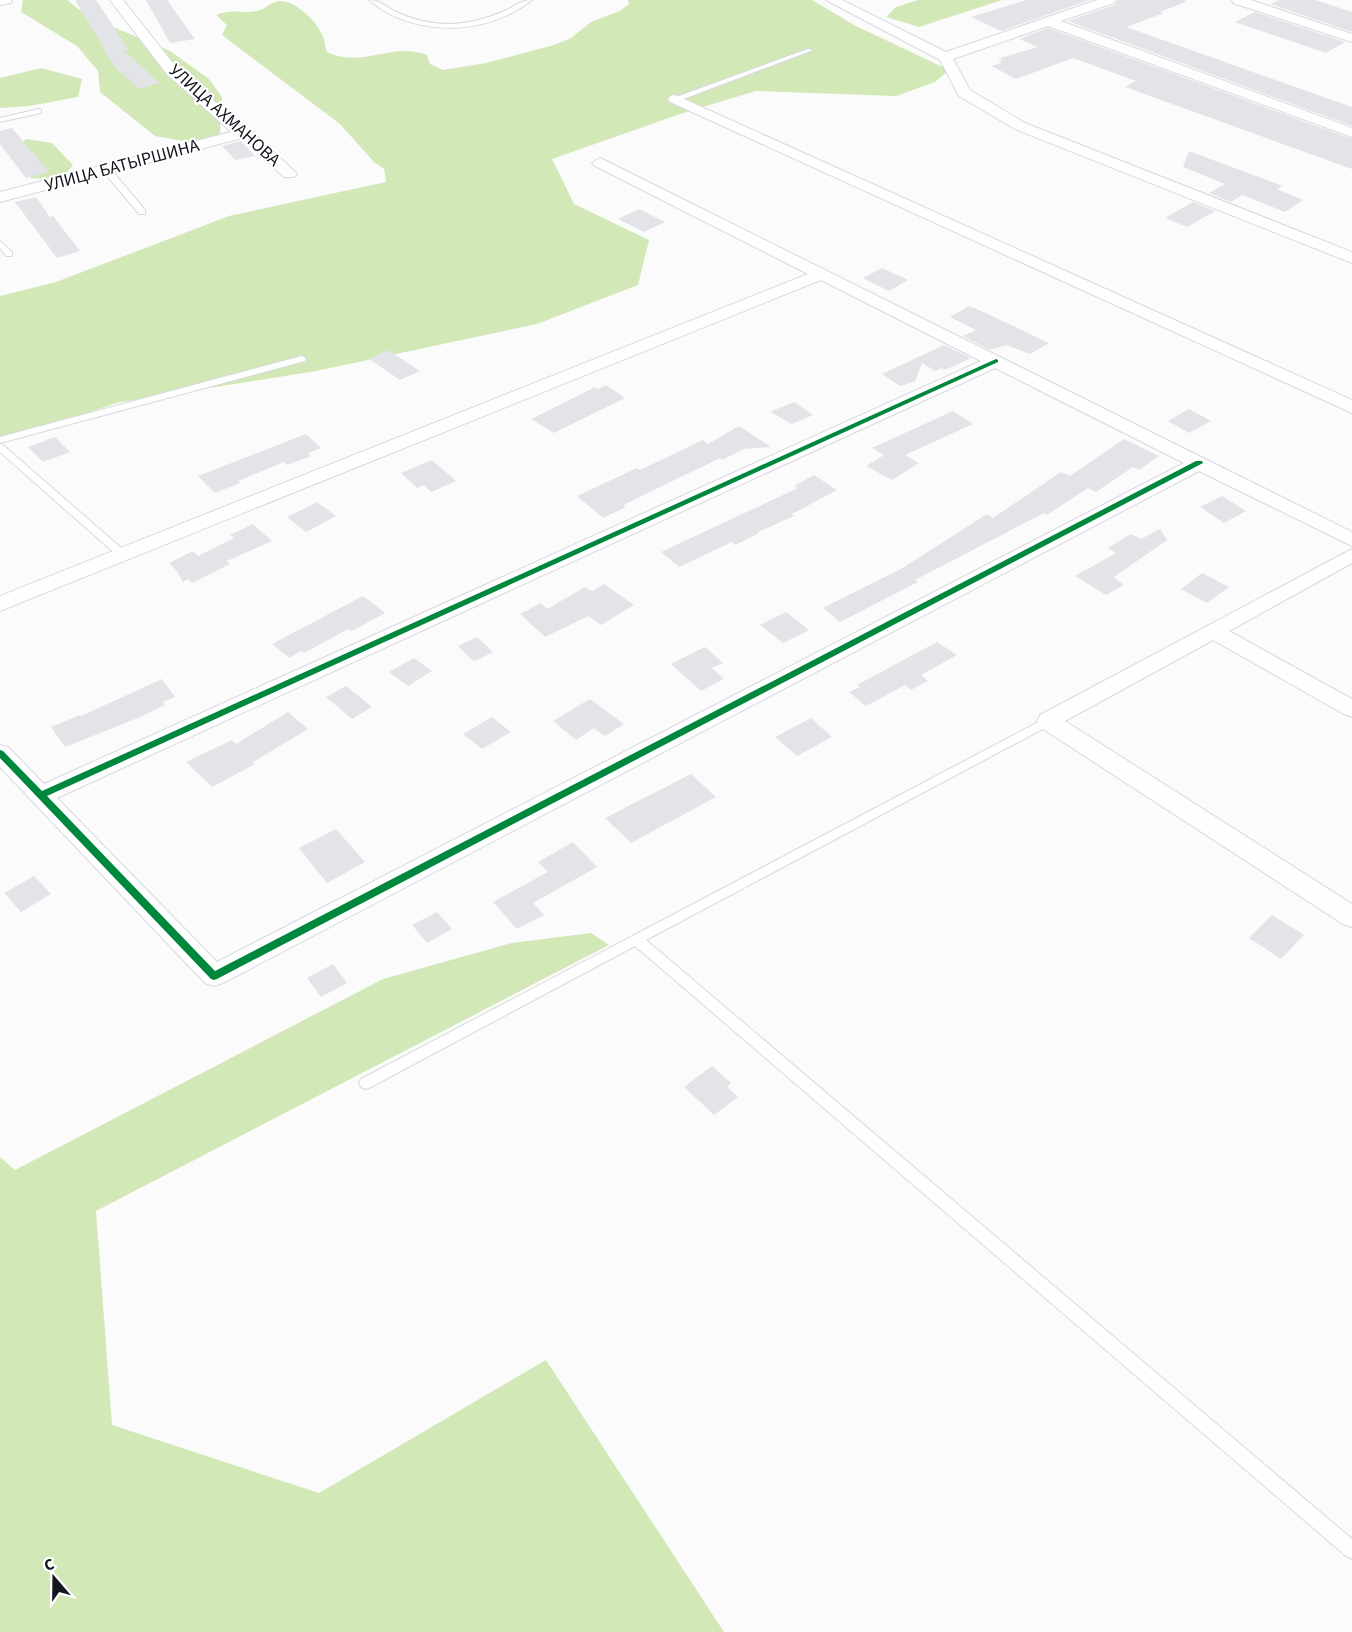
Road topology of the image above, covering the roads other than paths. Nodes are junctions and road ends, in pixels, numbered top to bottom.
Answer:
1 (6, 0) edge
2 (116, 0) edge
3 (372, 0) edge
4 (529, 0) edge
5 (832, 0) edge
6 (1109, 0) edge
7 (1238, 0) edge
8 (0, 1) edge
9 (1048, 21) junction
10 (1352, 38) edge
11 (810, 50) dead end
12 (945, 57) junction
13 (675, 99) joint
14 (38, 111) dead end
15 (0, 120) edge
16 (243, 133) junction
17 (1352, 133) edge
18 (600, 163) dead end
19 (106, 169) junction
20 (289, 174) dead end
21 (2, 193) edge
22 (142, 212) dead end
23 (0, 243) edge
24 (9, 254) dead end
25 (1352, 258) edge
26 (821, 274) junction
27 (302, 359) dead end
28 (996, 361) junction
29 (1352, 407) edge
30 (0, 440) edge
31 (0, 447) edge
32 (1199, 463) junction
33 (1350, 540) edge
34 (123, 555) junction
35 (0, 604) edge
36 (1213, 631) junction
37 (1352, 710) edge
38 (1048, 721) junction
39 (0, 753) edge
40 (42, 795) junction
41 (1352, 916) edge
42 (636, 939) junction
43 (366, 1083) dead end
44 (1352, 1550) edge

1 - 8 street
2 - 16 street, УЛИЦА АХМАНОВА
3 - 4 lane
5 - 12 street
6 - 9 street
7 - 10 street
9 - 12 street
9 - 17 street
11 - 13 lane
12 - 25 street
13 - 29 street
14 - 15 lane
16 - 19 street, УЛИЦА БАТЫРШИНА
16 - 20 street, УЛИЦА АХМАНОВА
18 - 26 street
19 - 21 street, УЛИЦА БАТЫРШИНА
19 - 22 lane
23 - 24 lane
26 - 28 street
26 - 34 street
27 - 30 lane
28 - 32 street
28 - 40 street
31 - 34 lane
32 - 33 street
32 - 40 street
33 - 36 street
34 - 35 street
36 - 37 street
36 - 38 street
38 - 41 street
38 - 42 lane
39 - 40 street
42 - 43 lane
42 - 44 lane

